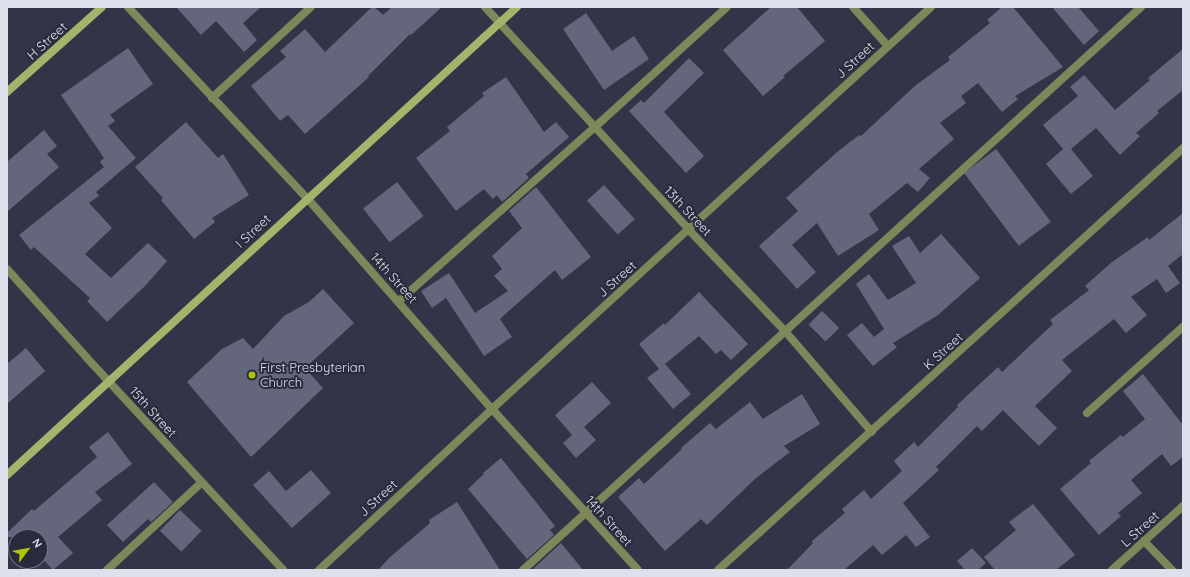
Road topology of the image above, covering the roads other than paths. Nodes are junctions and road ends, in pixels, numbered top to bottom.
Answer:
1 (102, 7) edge
2 (128, 7) edge
3 (311, 7) edge
4 (485, 7) edge
5 (518, 7) edge
6 (727, 7) edge
7 (853, 7) edge
8 (932, 7) edge
9 (1141, 7) edge
10 (500, 23) junction
11 (888, 46) junction
12 (7, 92) edge
13 (212, 98) junction
14 (595, 127) junction
15 (1183, 148) edge
16 (307, 198) junction
17 (689, 230) junction
18 (7, 269) edge
19 (399, 301) junction
20 (1183, 327) edge
21 (785, 331) junction
22 (109, 381) junction
23 (492, 409) junction
24 (1087, 413) dead end
25 (872, 432) junction
26 (7, 475) edge
27 (201, 483) junction
28 (1183, 506) edge
29 (586, 514) junction
30 (1144, 541) junction
31 (107, 570) edge
32 (283, 570) edge
33 (319, 570) edge
34 (523, 570) edge
35 (638, 570) edge
36 (718, 570) edge
37 (1112, 570) edge
38 (1172, 570) edge

1 - 12 main road, H Street
2 - 13 street, 14th Street
3 - 13 street
4 - 10 street, 13th Street
5 - 10 main road, I Street
6 - 14 street
7 - 11 street
8 - 11 street, J Street
9 - 21 street
10 - 14 street, 13th Street
10 - 16 main road, I Street
11 - 17 street, J Street
13 - 16 street, 14th Street
14 - 17 street, 13th Street
14 - 19 street
15 - 25 street, K Street
16 - 19 street, 14th Street
16 - 22 main road, I Street
17 - 21 street, 13th Street
17 - 23 street, J Street
18 - 22 street, 15th Street
19 - 23 street, 14th Street
20 - 24 street
21 - 25 street, 13th Street
21 - 29 street
22 - 26 main road, I Street
22 - 27 street, 15th Street
23 - 29 street, 14th Street
23 - 33 street, J Street
25 - 36 street, K Street
27 - 31 street
27 - 32 street, 15th Street
28 - 30 street, L Street
29 - 34 street
29 - 35 street, 14th Street
30 - 37 street, L Street
30 - 38 street

